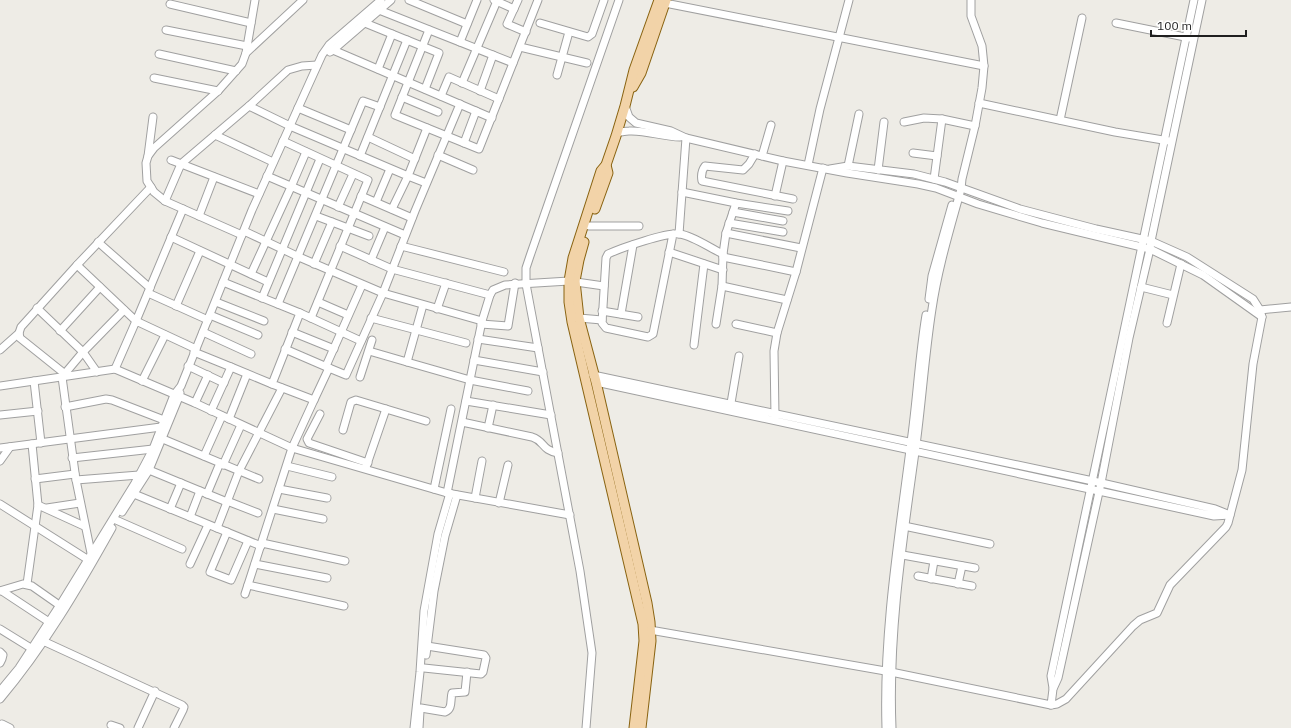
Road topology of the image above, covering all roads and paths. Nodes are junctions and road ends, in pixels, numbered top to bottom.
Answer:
1 (255, 0) edge
2 (303, 0) edge
3 (381, 0) edge
4 (392, 0) edge
5 (409, 0) edge
6 (477, 0) edge
7 (518, 0) edge
8 (538, 0) edge
9 (603, 0) edge
10 (619, 0) edge
11 (849, 0) edge
12 (971, 0) edge
13 (1194, 0) edge
14 (1202, 0) edge
15 (495, 1) edge
16 (663, 1) edge
17 (170, 4) dead end
18 (514, 9) junction
19 (379, 10) junction
20 (1082, 18) dead end
21 (251, 23) junction
22 (365, 23) junction
23 (540, 23) dead end
24 (1116, 23) dead end
25 (467, 24) junction
26 (166, 30) dead end
27 (429, 30) junction
28 (526, 32) junction
29 (569, 32) junction
30 (392, 34) junction
31 (838, 38) junction
32 (1190, 38) junction
33 (407, 40) junction
34 (460, 42) junction
35 (422, 46) junction
36 (520, 47) junction
37 (477, 49) junction
38 (246, 50) junction
39 (333, 50) junction
40 (159, 54) dead end
41 (322, 54) junction
42 (493, 55) junction
43 (562, 57) junction
44 (513, 63) junction
45 (587, 63) dead end
46 (317, 65) junction
47 (984, 66) junction
48 (378, 69) junction
49 (236, 71) junction
50 (393, 76) junction
51 (557, 76) dead end
52 (154, 78) dead end
53 (408, 82) junction
54 (462, 83) junction
55 (425, 89) junction
56 (218, 91) junction
57 (480, 91) junction
58 (441, 96) junction
59 (402, 97) junction
60 (499, 99) junction
61 (979, 103) junction
62 (460, 104) junction
63 (249, 106) junction
64 (625, 106) junction
65 (380, 107) junction
66 (298, 108) junction
67 (476, 111) junction
68 (438, 112) dead end
69 (859, 114) dead end
70 (153, 117) dead end
71 (492, 118) junction
72 (942, 120) junction
73 (1060, 120) junction
74 (884, 122) dead end
75 (904, 122) dead end
76 (290, 126) junction
77 (771, 126) dead end
78 (975, 126) junction
79 (427, 128) junction
80 (351, 130) junction
81 (616, 133) junction
82 (215, 135) junction
83 (446, 136) junction
84 (368, 137) junction
85 (684, 138) junction
86 (283, 141) junction
87 (1169, 141) junction
88 (464, 142) junction
89 (343, 149) junction
90 (306, 152) junction
91 (913, 153) dead end
92 (438, 155) junction
93 (758, 155) junction
94 (148, 156) junction
95 (360, 156) junction
96 (937, 156) junction
97 (320, 158) junction
98 (415, 159) junction
99 (171, 160) dead end
100 (784, 161) junction
101 (273, 162) junction
102 (181, 164) junction
103 (606, 165) junction
104 (808, 165) junction
105 (336, 166) junction
106 (848, 166) junction
107 (390, 169) junction
108 (827, 169) junction
109 (473, 170) dead end
110 (878, 170) junction
111 (353, 174) junction
112 (267, 176) junction
113 (408, 176) junction
114 (214, 177) junction
115 (934, 179) junction
116 (426, 183) junction
117 (151, 187) junction
118 (291, 187) junction
119 (959, 188) junction
120 (682, 192) junction
121 (306, 193) junction
122 (259, 194) junction
123 (361, 196) junction
124 (775, 196) junction
125 (957, 196) junction
126 (793, 199) dead end
127 (322, 200) junction
128 (165, 201) junction
129 (376, 202) junction
130 (736, 203) junction
131 (338, 207) junction
132 (183, 209) junction
133 (392, 209) junction
134 (788, 210) dead end
135 (733, 212) junction
136 (354, 214) junction
137 (199, 216) junction
138 (316, 216) junction
139 (412, 218) junction
140 (783, 221) dead end
141 (332, 222) junction
142 (729, 223) junction
143 (589, 226) junction
144 (639, 226) dead end
145 (385, 227) junction
146 (348, 228) junction
147 (783, 232) dead end
148 (243, 233) junction
149 (726, 233) junction
150 (676, 234) junction
151 (405, 235) junction
152 (369, 236) dead end
153 (171, 237) junction
154 (1143, 239) junction
155 (1151, 241) junction
156 (98, 242) junction
157 (266, 242) junction
158 (633, 245) junction
159 (340, 246) junction
160 (401, 246) junction
161 (1142, 247) junction
162 (801, 248) junction
163 (282, 249) junction
164 (1150, 249) junction
165 (200, 251) junction
166 (669, 252) junction
167 (723, 256) junction
168 (299, 257) junction
169 (371, 260) junction
170 (314, 264) junction
171 (704, 264) junction
172 (1181, 264) junction
173 (77, 265) junction
174 (230, 265) junction
175 (392, 269) junction
176 (723, 270) junction
177 (330, 271) junction
178 (504, 272) dead end
179 (796, 272) junction
180 (251, 274) junction
181 (572, 281) junction
182 (223, 282) junction
183 (268, 282) junction
184 (446, 283) junction
185 (515, 283) junction
186 (528, 284) junction
187 (362, 285) junction
188 (604, 286) junction
189 (722, 286) junction
190 (100, 287) junction
191 (1141, 287) junction
192 (149, 290) junction
193 (383, 294) junction
194 (490, 295) junction
195 (1173, 295) junction
196 (262, 298) junction
197 (787, 300) junction
198 (216, 302) junction
199 (318, 302) junction
200 (278, 304) junction
201 (423, 305) junction
202 (176, 306) junction
203 (1291, 307) edge
204 (37, 308) junction
205 (437, 309) junction
206 (124, 310) junction
207 (602, 311) junction
208 (300, 313) junction
209 (1261, 313) junction
210 (621, 314) junction
211 (348, 315) junction
212 (638, 317) dead end
213 (209, 318) junction
214 (311, 318) junction
215 (371, 318) junction
216 (579, 318) junction
217 (602, 320) junction
218 (136, 321) junction
219 (264, 321) dead end
220 (481, 323) junction
221 (1167, 323) dead end
222 (716, 324) dead end
223 (736, 324) dead end
224 (416, 330) junction
225 (60, 331) junction
226 (203, 332) junction
227 (292, 332) junction
228 (341, 332) junction
229 (19, 333) junction
230 (777, 333) junction
231 (164, 335) junction
232 (258, 335) dead end
233 (478, 339) junction
234 (372, 340) dead end
235 (361, 341) junction
236 (466, 343) dead end
237 (694, 345) dead end
238 (538, 348) junction
239 (285, 349) junction
240 (334, 349) junction
241 (0, 350) edge
242 (195, 351) junction
243 (369, 351) junction
244 (83, 352) junction
245 (251, 354) dead end
246 (739, 356) dead end
247 (474, 360) junction
248 (407, 362) junction
249 (188, 366) junction
250 (231, 367) junction
251 (328, 367) junction
252 (115, 370) junction
253 (97, 372) junction
254 (543, 372) junction
255 (248, 374) junction
256 (208, 375) junction
257 (63, 376) junction
258 (360, 377) dead end
259 (594, 378) junction
260 (470, 380) junction
261 (34, 381) junction
262 (142, 381) junction
263 (224, 382) junction
264 (272, 384) junction
265 (0, 386) edge
266 (282, 388) junction
267 (528, 391) dead end
268 (177, 396) junction
269 (314, 400) junction
270 (466, 400) junction
271 (731, 403) junction
272 (195, 404) junction
273 (493, 405) junction
274 (65, 407) junction
275 (386, 409) junction
276 (451, 409) dead end
277 (38, 411) junction
278 (211, 411) junction
279 (775, 413) junction
280 (320, 414) dead end
281 (0, 415) edge
282 (551, 415) junction
283 (226, 418) junction
284 (164, 420) junction
285 (426, 421) dead end
286 (775, 421) junction
287 (462, 422) junction
288 (241, 425) junction
289 (161, 427) junction
290 (488, 428) junction
291 (343, 430) dead end
292 (258, 432) junction
293 (159, 438) junction
294 (70, 439) junction
295 (42, 443) junction
296 (32, 444) junction
297 (913, 446) junction
298 (10, 447) junction
299 (0, 448) edge
300 (153, 448) junction
301 (292, 448) junction
302 (558, 453) junction
303 (204, 456) junction
304 (72, 458) junction
305 (0, 461) edge
306 (482, 461) dead end
307 (222, 464) junction
308 (508, 465) dead end
309 (286, 466) junction
310 (367, 466) junction
311 (148, 470) junction
312 (239, 471) junction
313 (139, 475) junction
314 (75, 477) junction
315 (332, 477) dead end
316 (35, 479) junction
317 (259, 479) dead end
318 (181, 483) junction
319 (1092, 485) junction
320 (1100, 486) junction
321 (279, 489) junction
322 (434, 489) junction
323 (203, 492) junction
324 (134, 494) junction
325 (451, 494) junction
326 (327, 498) dead end
327 (475, 498) junction
328 (227, 501) junction
329 (499, 502) junction
330 (0, 504) edge
331 (80, 504) junction
332 (38, 505) junction
333 (46, 509) junction
334 (170, 509) junction
335 (273, 509) junction
336 (258, 513) dead end
337 (570, 515) junction
338 (1230, 515) junction
339 (190, 517) junction
340 (323, 519) dead end
341 (116, 520) junction
342 (208, 524) junction
343 (35, 526) junction
344 (84, 526) junction
345 (904, 526) junction
346 (217, 528) junction
347 (227, 532) junction
348 (248, 541) junction
349 (261, 544) junction
350 (990, 544) dead end
351 (182, 549) dead end
352 (898, 554) junction
353 (89, 556) junction
354 (345, 560) dead end
355 (934, 561) junction
356 (190, 564) dead end
357 (255, 564) junction
358 (962, 566) junction
359 (975, 568) dead end
360 (918, 576) dead end
361 (327, 578) dead end
362 (931, 579) junction
363 (27, 584) junction
364 (958, 584) junction
365 (248, 585) junction
366 (972, 586) dead end
367 (2, 589) edge
368 (245, 594) dead end
369 (344, 606) dead end
370 (62, 607) junction
371 (49, 622) junction
372 (0, 629) edge
373 (650, 630) junction
374 (43, 640) junction
375 (427, 646) junction
376 (34, 650) junction
377 (0, 652) edge
378 (0, 663) edge
379 (424, 668) junction
380 (888, 671) junction
381 (468, 672) junction
382 (1053, 689) junction
383 (0, 690) edge
384 (155, 691) junction
385 (0, 698) edge
386 (1051, 705) junction
387 (421, 708) junction
388 (111, 724) dead end
389 (1, 725) edge
390 (10, 728) edge
391 (120, 728) edge
392 (138, 728) edge
393 (174, 728) edge
394 (414, 728) edge
395 (419, 728) edge
396 (586, 728) edge
397 (634, 728) edge
398 (641, 728) edge
399 (886, 728) edge
400 (892, 728) edge

1 - 21 street
2 - 38 street
3 - 41 street
4 - 19 street
5 - 25 street
6 - 25 street
7 - 18 street
8 - 28 street
9 - 29 street
10 - 186 street
11 - 31 street
12 - 47 street
13 - 32 street
14 - 32 street
15 - 18 street
15 - 37 street
16 - 31 street
16 - 64 main road
17 - 21 street
18 - 28 street
19 - 22 street
19 - 27 street
20 - 73 street
21 - 38 street
22 - 30 street
22 - 39 street
23 - 29 street
24 - 32 street
25 - 34 street
26 - 38 street
27 - 34 street
27 - 35 street
28 - 36 street
29 - 43 street
30 - 33 street
30 - 48 street
31 - 47 street
31 - 104 street
32 - 87 street
33 - 35 street
33 - 50 street
34 - 37 street
35 - 53 street
35 - 55 street
36 - 43 street
36 - 44 street
37 - 42 street
37 - 54 street
38 - 49 street
39 - 41 street
39 - 48 street
40 - 49 street
41 - 46 street
42 - 44 street
42 - 57 street
43 - 45 street
43 - 51 street
44 - 60 street
46 - 63 street
46 - 66 street
47 - 61 street
48 - 50 street
49 - 56 street
50 - 53 street
50 - 65 street
52 - 56 street
53 - 55 street
53 - 59 street
54 - 57 street
54 - 58 street
55 - 58 street
56 - 94 street
57 - 60 street
58 - 62 street
59 - 68 street
59 - 79 street
60 - 71 street
61 - 73 street
61 - 78 street
62 - 67 street
62 - 83 street
63 - 76 street
63 - 82 street
64 - 81 main road
64 - 85 street
65 - 80 street
65 - 84 street
66 - 76 street
66 - 80 street
67 - 71 street
67 - 88 street
69 - 106 street
70 - 94 street
71 - 88 street
72 - 75 street
72 - 78 street
72 - 96 street
73 - 87 street
74 - 110 street
76 - 86 street
76 - 89 street
77 - 93 street
78 - 119 street
79 - 83 street
79 - 98 street
80 - 89 street
81 - 85 street
81 - 103 main road
82 - 101 street
82 - 102 street
83 - 88 street
83 - 92 street
84 - 95 street
84 - 98 street
85 - 93 street
85 - 120 street
86 - 90 street
86 - 101 street
87 - 154 street
87 - 155 street
89 - 95 street
89 - 105 street
90 - 97 street
90 - 118 street
91 - 96 street
92 - 109 street
92 - 116 street
93 - 100 street
93 - 124 street
94 - 117 street
95 - 107 street
96 - 115 street
97 - 105 street
97 - 121 street
98 - 113 street
99 - 102 street
100 - 104 street
100 - 124 street
101 - 112 street
102 - 114 street
102 - 128 street
103 - 143 main road
103 - 181 main road
104 - 108 street
105 - 111 street
105 - 127 street
106 - 108 street
106 - 110 street
107 - 113 street
107 - 129 street
108 - 125 street
108 - 162 street
110 - 115 street
111 - 123 street
111 - 131 street
112 - 118 street
112 - 122 street
113 - 116 street
113 - 133 street
114 - 122 street
114 - 137 street
115 - 119 street
116 - 139 street
117 - 128 street
117 - 156 street
118 - 121 street
118 - 157 street
119 - 125 street
119 - 154 street
120 - 130 street
120 - 150 street
121 - 127 street
121 - 163 street
122 - 148 street
123 - 129 street
123 - 136 street
124 - 126 street
125 - 161 street
125 - 297 street
127 - 131 street
127 - 138 street
128 - 132 street
129 - 133 street
130 - 134 street
130 - 135 street
131 - 136 street
132 - 137 street
132 - 153 street
133 - 139 street
135 - 140 street
135 - 142 street
136 - 145 street
136 - 146 street
137 - 148 street
138 - 141 street
138 - 168 street
139 - 151 street
141 - 146 street
141 - 170 street
142 - 147 street
142 - 149 street
143 - 144 street
143 - 181 main road
145 - 151 street
145 - 169 street
146 - 152 street
146 - 159 street
148 - 157 street
148 - 174 street
149 - 162 street
149 - 167 street
150 - 158 street
150 - 166 street
150 - 167 street
151 - 160 street
153 - 165 street
153 - 192 street
154 - 155 street
154 - 161 street
155 - 164 street
155 - 209 street
156 - 173 street
156 - 192 street
157 - 163 street
157 - 180 street
158 - 188 street
158 - 210 street
159 - 169 street
159 - 177 street
160 - 175 street
160 - 178 street
161 - 164 street
161 - 319 street
162 - 179 street
163 - 168 street
163 - 183 street
164 - 172 street
164 - 191 street
165 - 174 street
165 - 202 street
166 - 171 street
166 - 217 street
167 - 176 street
167 - 179 street
168 - 170 street
168 - 200 street
169 - 175 street
170 - 177 street
171 - 176 street
171 - 237 street
172 - 195 street
172 - 209 street
173 - 190 street
173 - 204 street
174 - 180 street
174 - 182 street
175 - 184 street
175 - 193 street
176 - 189 street
177 - 187 street
177 - 199 street
179 - 197 street
180 - 183 street
181 - 186 street
181 - 188 street
181 - 216 main road
181 - 397 main road
182 - 196 street
182 - 198 street
183 - 196 street
184 - 194 street
184 - 205 street
185 - 186 street
185 - 194 street
185 - 220 street
186 - 238 street
187 - 193 street
187 - 211 street
188 - 207 street
189 - 197 street
189 - 222 street
190 - 206 street
190 - 225 street
191 - 195 street
191 - 320 street
192 - 202 street
192 - 218 street
193 - 201 street
193 - 215 street
194 - 220 street
195 - 221 street
196 - 200 street
197 - 230 street
198 - 213 street
198 - 219 street
199 - 211 street
199 - 214 street
200 - 208 street
201 - 205 street
201 - 224 street
202 - 213 street
203 - 209 street
204 - 225 street
204 - 229 street
205 - 220 street
206 - 218 street
206 - 244 street
207 - 210 street
207 - 217 street
208 - 214 street
208 - 227 street
209 - 338 street
210 - 212 street
211 - 228 street
213 - 226 street
213 - 232 street
214 - 228 street
215 - 224 street
215 - 235 street
216 - 217 street
216 - 259 main road
218 - 231 street
218 - 252 street
220 - 233 street
223 - 230 street
224 - 236 street
224 - 248 street
225 - 244 street
226 - 242 street
226 - 245 street
227 - 239 street
227 - 240 street
228 - 235 street
228 - 240 street
229 - 241 street
229 - 257 street
230 - 279 street
231 - 242 street
231 - 262 street
233 - 238 street
233 - 247 street
234 - 243 street
235 - 251 street
238 - 254 street
239 - 251 street
239 - 264 street
240 - 251 street
242 - 249 street
242 - 250 street
243 - 248 street
243 - 258 street
244 - 253 street
244 - 257 street
246 - 271 street
247 - 254 street
247 - 260 street
248 - 260 street
249 - 256 street
249 - 268 street
250 - 255 street
250 - 263 street
251 - 269 street
252 - 253 street
252 - 262 street
253 - 257 street
254 - 282 street
255 - 264 street
255 - 283 street
256 - 263 street
256 - 272 street
257 - 261 street
257 - 274 street
259 - 271 street
259 - 286 street
259 - 373 main road
260 - 267 street
260 - 270 street
261 - 265 street
261 - 277 street
262 - 268 street
263 - 278 street
264 - 266 street
266 - 269 street
266 - 292 street
268 - 272 street
268 - 284 street
268 - 293 street
269 - 301 street
270 - 273 street
270 - 287 street
271 - 279 street
272 - 278 street
273 - 282 street
273 - 290 street
274 - 284 street
274 - 294 street
275 - 285 street
275 - 291 street
275 - 310 street
276 - 322 street
277 - 281 street
277 - 295 street
278 - 283 street
279 - 286 street
279 - 297 street
280 - 310 street
282 - 302 street
283 - 288 street
283 - 303 street
284 - 289 street
286 - 297 street
287 - 290 street
287 - 325 street
288 - 292 street
288 - 307 street
289 - 293 street
289 - 294 street
290 - 302 street
292 - 301 street
292 - 312 street
293 - 300 street
293 - 303 street
293 - 311 street
294 - 295 street
294 - 304 street
295 - 296 street
296 - 298 street
296 - 316 street
297 - 319 street
297 - 345 street
297 - 352 street
298 - 299 street
298 - 305 street
300 - 304 street
300 - 313 street
301 - 309 street
301 - 310 street
302 - 337 street
303 - 307 street
304 - 314 street
306 - 327 street
307 - 312 street
307 - 323 street
308 - 329 street
309 - 315 street
309 - 321 street
310 - 322 street
311 - 318 street
311 - 324 street
312 - 317 street
312 - 328 street
313 - 314 street
313 - 353 street
314 - 316 street
314 - 331 street
316 - 332 street
318 - 323 street
318 - 334 street
319 - 320 street
319 - 382 street
320 - 338 street
320 - 382 street
321 - 326 street
321 - 335 street
322 - 325 street
323 - 328 street
323 - 339 street
324 - 334 street
324 - 341 street
325 - 327 street
325 - 375 street
325 - 394 street
327 - 329 street
328 - 336 street
328 - 346 street
329 - 337 street
330 - 343 street
331 - 333 street
331 - 344 street
332 - 333 street
332 - 343 street
333 - 344 street
334 - 339 street
335 - 340 street
335 - 349 street
337 - 396 street
338 - 386 street
339 - 342 street
341 - 351 street
341 - 370 street
342 - 346 street
342 - 356 street
343 - 353 street
343 - 363 street
344 - 353 street
345 - 350 street
345 - 352 street
346 - 347 street
347 - 348 street
347 - 348 street
348 - 349 street
349 - 354 street
349 - 357 street
352 - 355 street
352 - 380 street
353 - 370 street
355 - 358 street
355 - 362 street
357 - 361 street
357 - 365 street
358 - 359 street
358 - 364 street
360 - 362 street
362 - 364 street
363 - 367 street
363 - 370 street
364 - 366 street
365 - 368 street
365 - 369 street
367 - 371 street
370 - 371 street
370 - 374 street
371 - 376 street
372 - 376 street
373 - 380 street
373 - 398 main road
374 - 376 street
374 - 384 street
375 - 379 street
375 - 381 street
376 - 383 street
376 - 385 street
377 - 378 street
379 - 381 street
379 - 387 street
380 - 386 street
380 - 399 street
380 - 400 street
381 - 387 street
382 - 386 street
384 - 392 street
384 - 393 street
387 - 395 street
388 - 391 street
389 - 390 street

